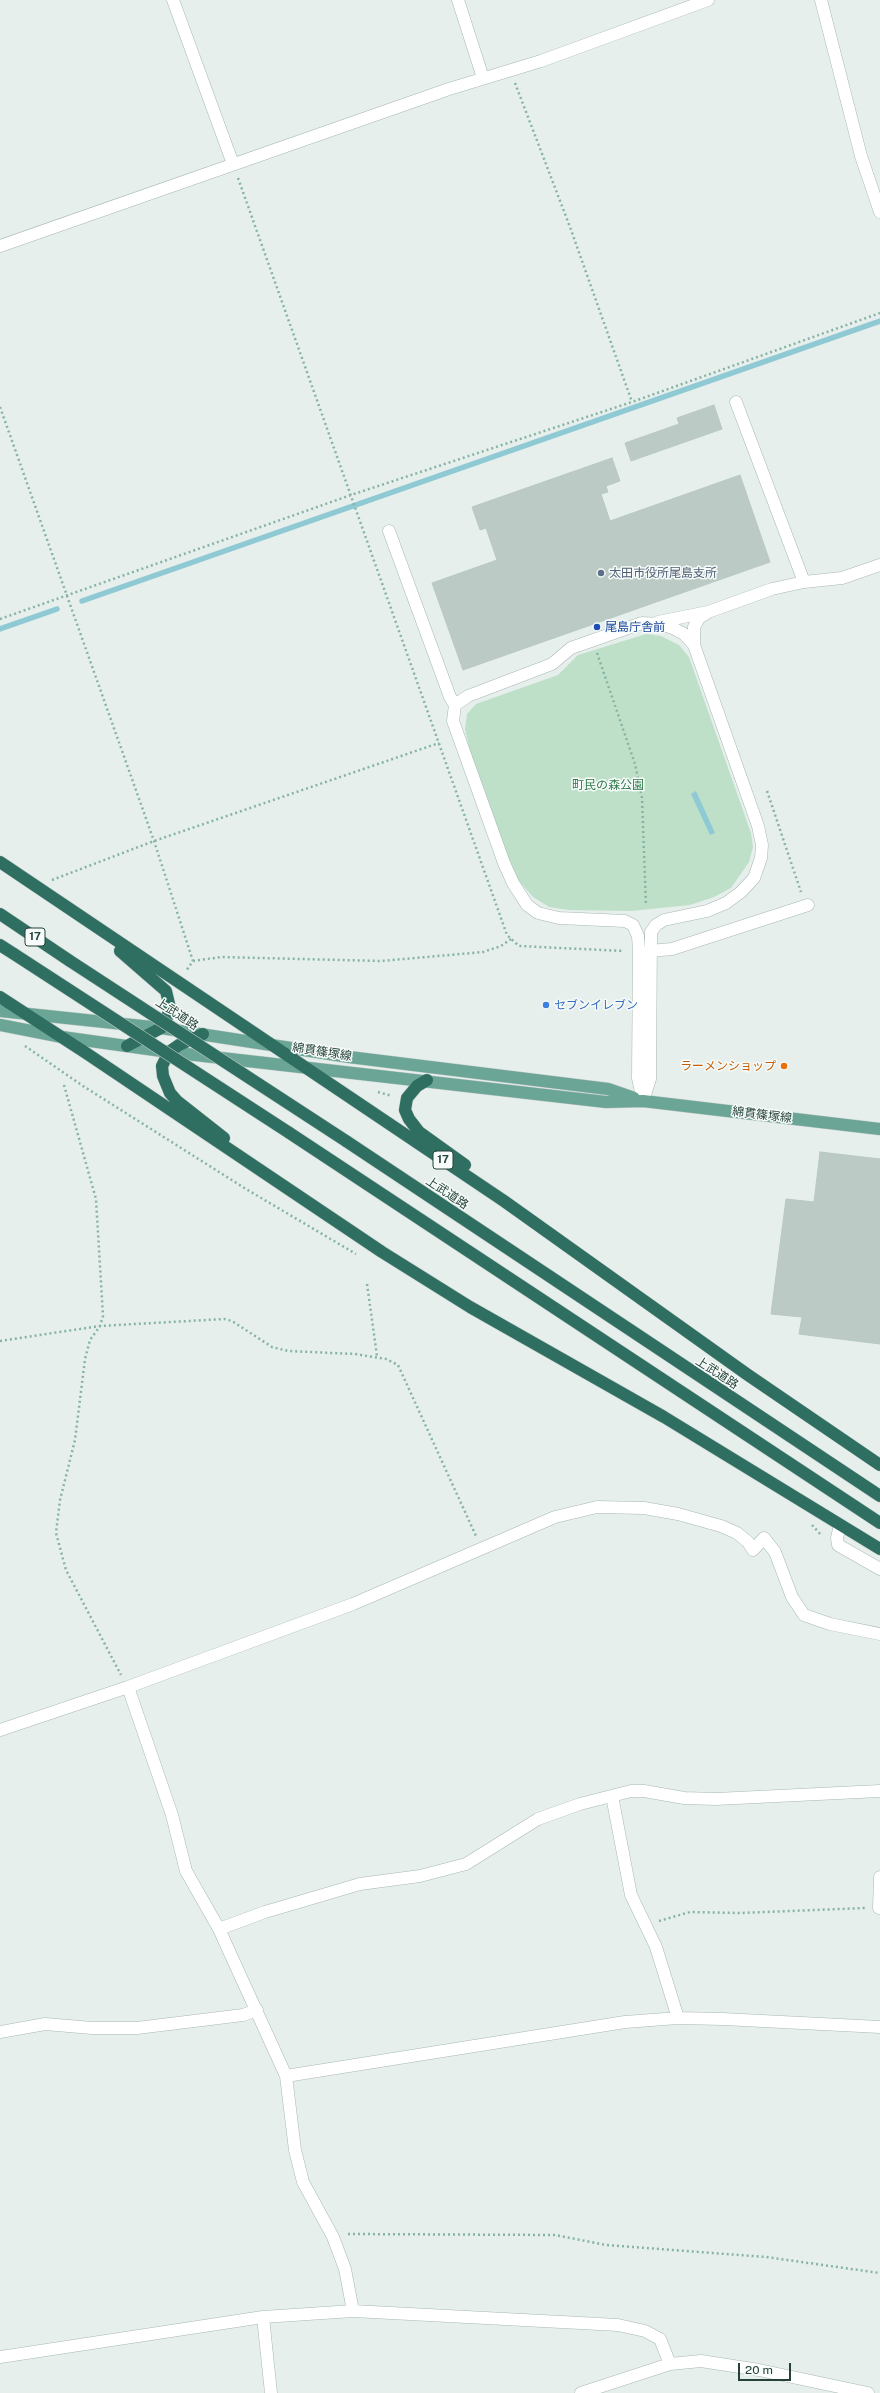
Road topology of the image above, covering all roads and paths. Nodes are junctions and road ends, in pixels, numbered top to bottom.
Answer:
1 (173, 0) edge
2 (458, 0) edge
3 (708, 0) edge
4 (820, 0) edge
5 (510, 70) junction
6 (483, 78) junction
7 (233, 164) junction
8 (880, 212) edge
9 (0, 246) edge
10 (880, 313) edge
11 (632, 402) junction
12 (736, 402) dead end
13 (0, 407) edge
14 (389, 531) dead end
15 (880, 565) edge
16 (804, 582) junction
17 (66, 595) junction
18 (708, 612) junction
19 (0, 619) edge
20 (642, 623) junction
21 (694, 645) junction
22 (596, 649) dead end
23 (455, 706) junction
24 (440, 743) dead end
25 (767, 791) dead end
26 (154, 841) junction
27 (0, 862) edge
28 (42, 891) junction
29 (808, 905) joint
30 (646, 906) dead end
31 (0, 914) edge
32 (100, 930) junction
33 (511, 939) dead end
34 (0, 945) edge
35 (650, 951) junction
36 (193, 961) junction
37 (169, 977) junction
38 (0, 998) edge
39 (0, 1011) edge
40 (22, 1013) junction
41 (0, 1025) edge
42 (160, 1028) junction
43 (203, 1034) junction
44 (62, 1037) junction
45 (267, 1043) junction
46 (127, 1046) junction
47 (169, 1052) junction
48 (304, 1067) junction
49 (428, 1080) junction
50 (64, 1084) dead end
51 (643, 1101) junction
52 (880, 1129) edge
53 (272, 1179) junction
54 (504, 1201) junction
55 (367, 1284) dead end
56 (100, 1326) junction
57 (0, 1341) edge
58 (377, 1356) junction
59 (879, 1462) edge
60 (880, 1496) edge
61 (880, 1523) edge
62 (840, 1525) junction
63 (481, 1548) junction
64 (880, 1549) edge
65 (880, 1569) edge
66 (880, 1634) edge
67 (128, 1687) junction
68 (0, 1730) edge
69 (880, 1791) edge
70 (612, 1796) junction
71 (880, 1877) edge
72 (879, 1908) edge
73 (646, 1926) junction
74 (219, 1929) junction
75 (257, 2010) junction
76 (678, 2018) junction
77 (880, 2027) edge
78 (0, 2032) edge
79 (286, 2076) junction
80 (333, 2237) junction
81 (880, 2273) edge
82 (353, 2311) junction
83 (263, 2317) junction
84 (0, 2357) edge
85 (670, 2364) junction
86 (271, 2393) edge
87 (580, 2393) edge
88 (868, 2393) edge

1 - 7 street
2 - 6 street
3 - 5 street
4 - 8 street
5 - 6 street
5 - 11 path
6 - 7 street
7 - 9 street
10 - 11 path
11 - 17 path
12 - 16 street
13 - 17 path
14 - 23 street
15 - 16 street
16 - 18 street
17 - 19 path
17 - 26 path
18 - 20 street
18 - 21 street
20 - 21 street
20 - 23 street
21 - 35 street
22 - 30 path
23 - 51 street
24 - 26 path
25 - 29 path
26 - 28 path
26 - 36 path
27 - 28 highway, 17
28 - 32 highway, 17
29 - 35 street
31 - 60 highway, 上武道路 / 17, bridge
32 - 37 highway, 17
32 - 42 highway
33 - 36 path
34 - 61 highway, 17, bridge
35 - 51 street
36 - 37 path
37 - 45 highway, 17
38 - 40 highway
39 - 40 main road, 綿貫篠塚線
40 - 42 main road, 綿貫篠塚線
40 - 44 highway
41 - 44 main road, 綿貫篠塚線
42 - 43 main road, 綿貫篠塚線
42 - 46 highway
43 - 45 main road, 綿貫篠塚線
43 - 47 highway
44 - 46 main road, 綿貫篠塚線
44 - 53 highway
45 - 48 highway, 17
45 - 51 main road, 綿貫篠塚線
46 - 47 main road, 綿貫篠塚線
47 - 48 main road, 綿貫篠塚線
47 - 53 highway
48 - 49 main road, 綿貫篠塚線
48 - 54 highway, 17
49 - 51 main road, 綿貫篠塚線
49 - 54 highway
50 - 56 path
51 - 52 main road, 綿貫篠塚線
53 - 62 highway
54 - 59 highway, 17
55 - 58 path
56 - 57 path
56 - 58 path
56 - 67 path
58 - 63 path
62 - 64 highway
62 - 65 street
63 - 66 street
63 - 67 street
67 - 68 street
67 - 74 street
69 - 70 street
70 - 73 street
70 - 74 street
71 - 72 street
72 - 73 path
73 - 76 street
74 - 75 street
75 - 78 street
75 - 79 street
76 - 77 street
76 - 79 street
79 - 80 street
80 - 81 path
80 - 82 street
82 - 83 street
82 - 85 street
83 - 84 street
83 - 86 street
85 - 87 street
85 - 88 street

